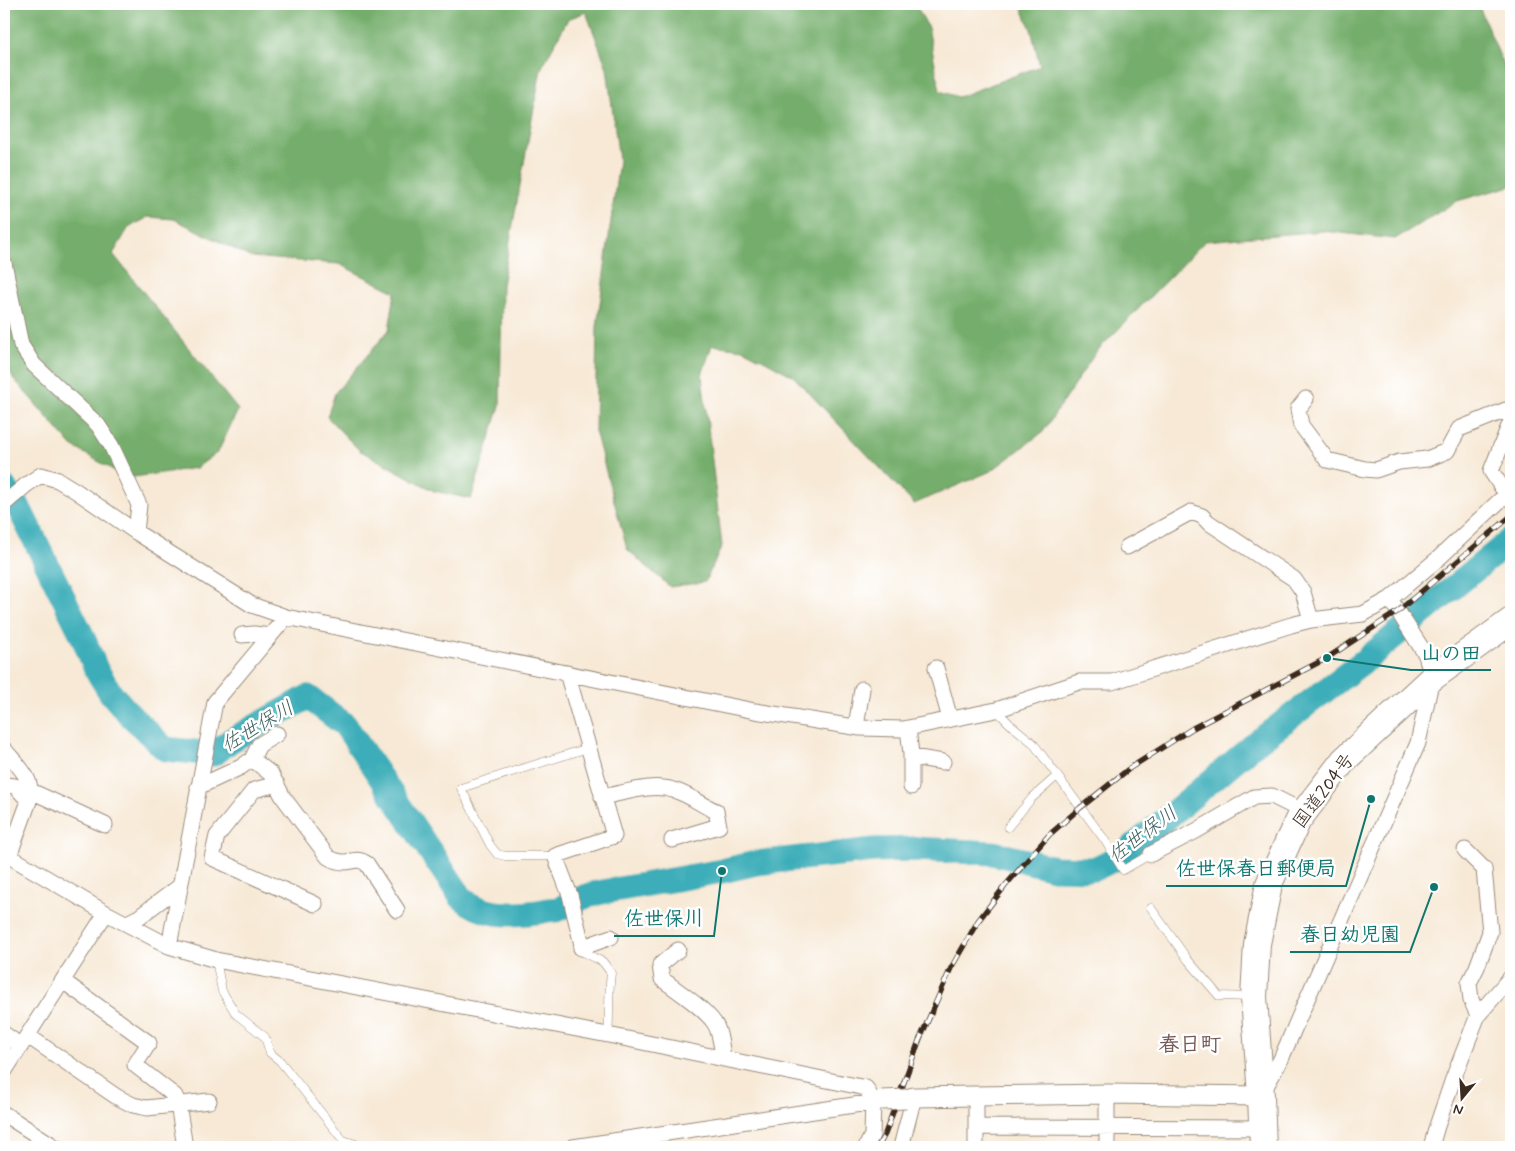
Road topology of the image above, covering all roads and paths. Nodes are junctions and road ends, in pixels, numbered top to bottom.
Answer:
1 (4, 263) edge
2 (1306, 398) dead end
3 (1509, 493) edge
4 (4, 504) edge
5 (136, 532) junction
6 (1135, 547) dead end
7 (1390, 599) junction
8 (286, 617) junction
9 (1311, 620) junction
10 (1511, 621) edge
11 (242, 635) dead end
12 (270, 636) junction
13 (1429, 666) junction
14 (567, 673) junction
15 (934, 674) dead end
16 (862, 689) dead end
17 (996, 710) junction
18 (950, 719) junction
19 (856, 727) junction
20 (908, 728) junction
21 (277, 734) dead end
22 (588, 748) junction
23 (4, 749) edge
24 (912, 757) junction
25 (252, 759) junction
26 (943, 762) dead end
27 (1057, 776) junction
28 (276, 784) junction
29 (4, 785) edge
30 (198, 787) junction
31 (911, 787) dead end
32 (30, 796) junction
33 (602, 797) junction
34 (1304, 812) junction
35 (105, 825) dead end
36 (1008, 827) dead end
37 (672, 840) dead end
38 (1465, 850) dead end
39 (1151, 854) joint
40 (6, 856) edge
41 (554, 856) junction
42 (180, 886) junction
43 (315, 904) dead end
44 (1152, 908) dead end
45 (397, 910) dead end
46 (106, 913) junction
47 (127, 923) junction
48 (611, 937) dead end
49 (169, 946) junction
50 (581, 947) junction
51 (678, 950) dead end
52 (216, 960) junction
53 (1511, 977) edge
54 (63, 982) junction
55 (1254, 997) junction
56 (1478, 1015) junction
57 (4, 1034) edge
58 (608, 1035) junction
59 (24, 1041) junction
60 (723, 1059) junction
61 (4, 1072) edge
62 (1107, 1094) junction
63 (976, 1096) junction
64 (1261, 1096) junction
65 (910, 1098) junction
66 (209, 1101) dead end
67 (878, 1101) junction
68 (178, 1104) junction
69 (4, 1114) edge
70 (976, 1126) junction
71 (1107, 1128) junction
72 (1263, 1138) edge
73 (55, 1147) edge
74 (185, 1147) edge
75 (365, 1147) edge
76 (573, 1147) edge
77 (866, 1147) edge
78 (901, 1147) edge
79 (976, 1147) edge
80 (1107, 1147) edge
81 (1431, 1147) edge

1 - 5 street
2 - 3 street
3 - 7 street
4 - 5 street
5 - 8 street
6 - 9 street
7 - 9 street
7 - 13 street
8 - 12 street
8 - 14 street
9 - 17 street
10 - 13 highway, 国道204号
11 - 12 street
12 - 30 street
13 - 34 highway, 国道204号
13 - 64 street
14 - 19 street
14 - 22 street
15 - 18 street
16 - 19 street
17 - 18 street
17 - 27 lane
18 - 20 street
19 - 20 street
20 - 24 street
21 - 25 street
22 - 33 street
22 - 41 lane
23 - 32 street
24 - 26 street
24 - 31 street
25 - 28 street
25 - 30 street
27 - 36 lane
27 - 39 lane
28 - 43 street
28 - 45 street
29 - 32 street
30 - 42 street
32 - 35 street
32 - 40 street
33 - 37 street
33 - 41 street
34 - 39 street
34 - 55 highway, 国道204号
38 - 56 street
40 - 46 street
41 - 50 street
42 - 47 street
42 - 49 street
44 - 55 lane
46 - 47 street
46 - 54 street
47 - 49 street
48 - 50 street
49 - 52 street
50 - 58 lane
51 - 60 street
52 - 58 street
52 - 75 lane
53 - 56 street
54 - 59 street
54 - 68 street
55 - 64 highway, 国道204号
56 - 81 street
57 - 59 street
58 - 60 street
59 - 61 street
59 - 68 street
60 - 67 street
62 - 63 street
62 - 64 street
62 - 71 street
63 - 65 street
63 - 70 street
64 - 72 highway, 国道204号
65 - 67 street, bridge
65 - 78 street
66 - 68 street
67 - 76 street
67 - 77 street
68 - 74 street
69 - 73 street
70 - 71 street
70 - 79 street
71 - 72 street
71 - 80 street

